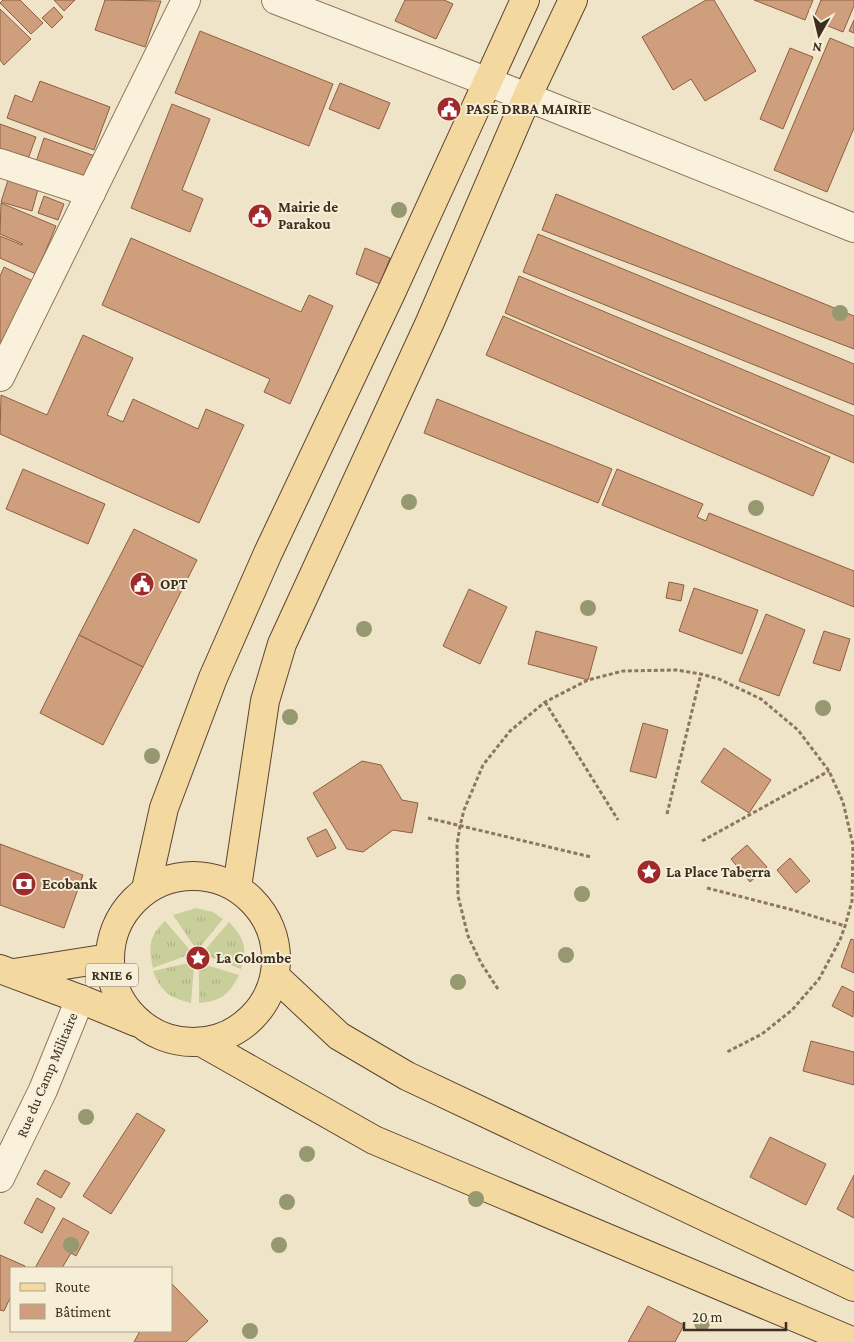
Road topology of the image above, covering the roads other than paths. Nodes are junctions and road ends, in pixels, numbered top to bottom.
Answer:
1 (186, 0) edge
2 (276, 0) edge
3 (526, 0) edge
4 (573, 0) edge
5 (487, 82) junction
6 (527, 97) junction
7 (0, 163) edge
8 (91, 193) junction
9 (854, 228) edge
10 (0, 377) edge
11 (238, 887) junction
12 (146, 889) junction
13 (109, 958) junction
14 (5, 972) edge
15 (276, 977) junction
16 (80, 998) junction
17 (137, 1022) junction
18 (202, 1043) junction
19 (0, 1178) edge
20 (854, 1286) edge
21 (854, 1342) edge

1 - 8 street
2 - 5 street
3 - 5 main road
4 - 6 main road
5 - 6 street
5 - 12 main road
6 - 9 street
6 - 11 main road
7 - 8 street
8 - 10 street
11 - 12 main road, RNIE 6
11 - 15 main road, RNIE 6
12 - 13 main road, RNIE 6
13 - 14 main road, RNIE 6
13 - 17 main road, RNIE 6
14 - 16 main road, RNIE 6
15 - 18 main road, RNIE 6
15 - 20 main road
16 - 17 main road, RNIE 6
16 - 19 street, Rue du Camp Militaire
17 - 18 main road, RNIE 6
18 - 21 main road

